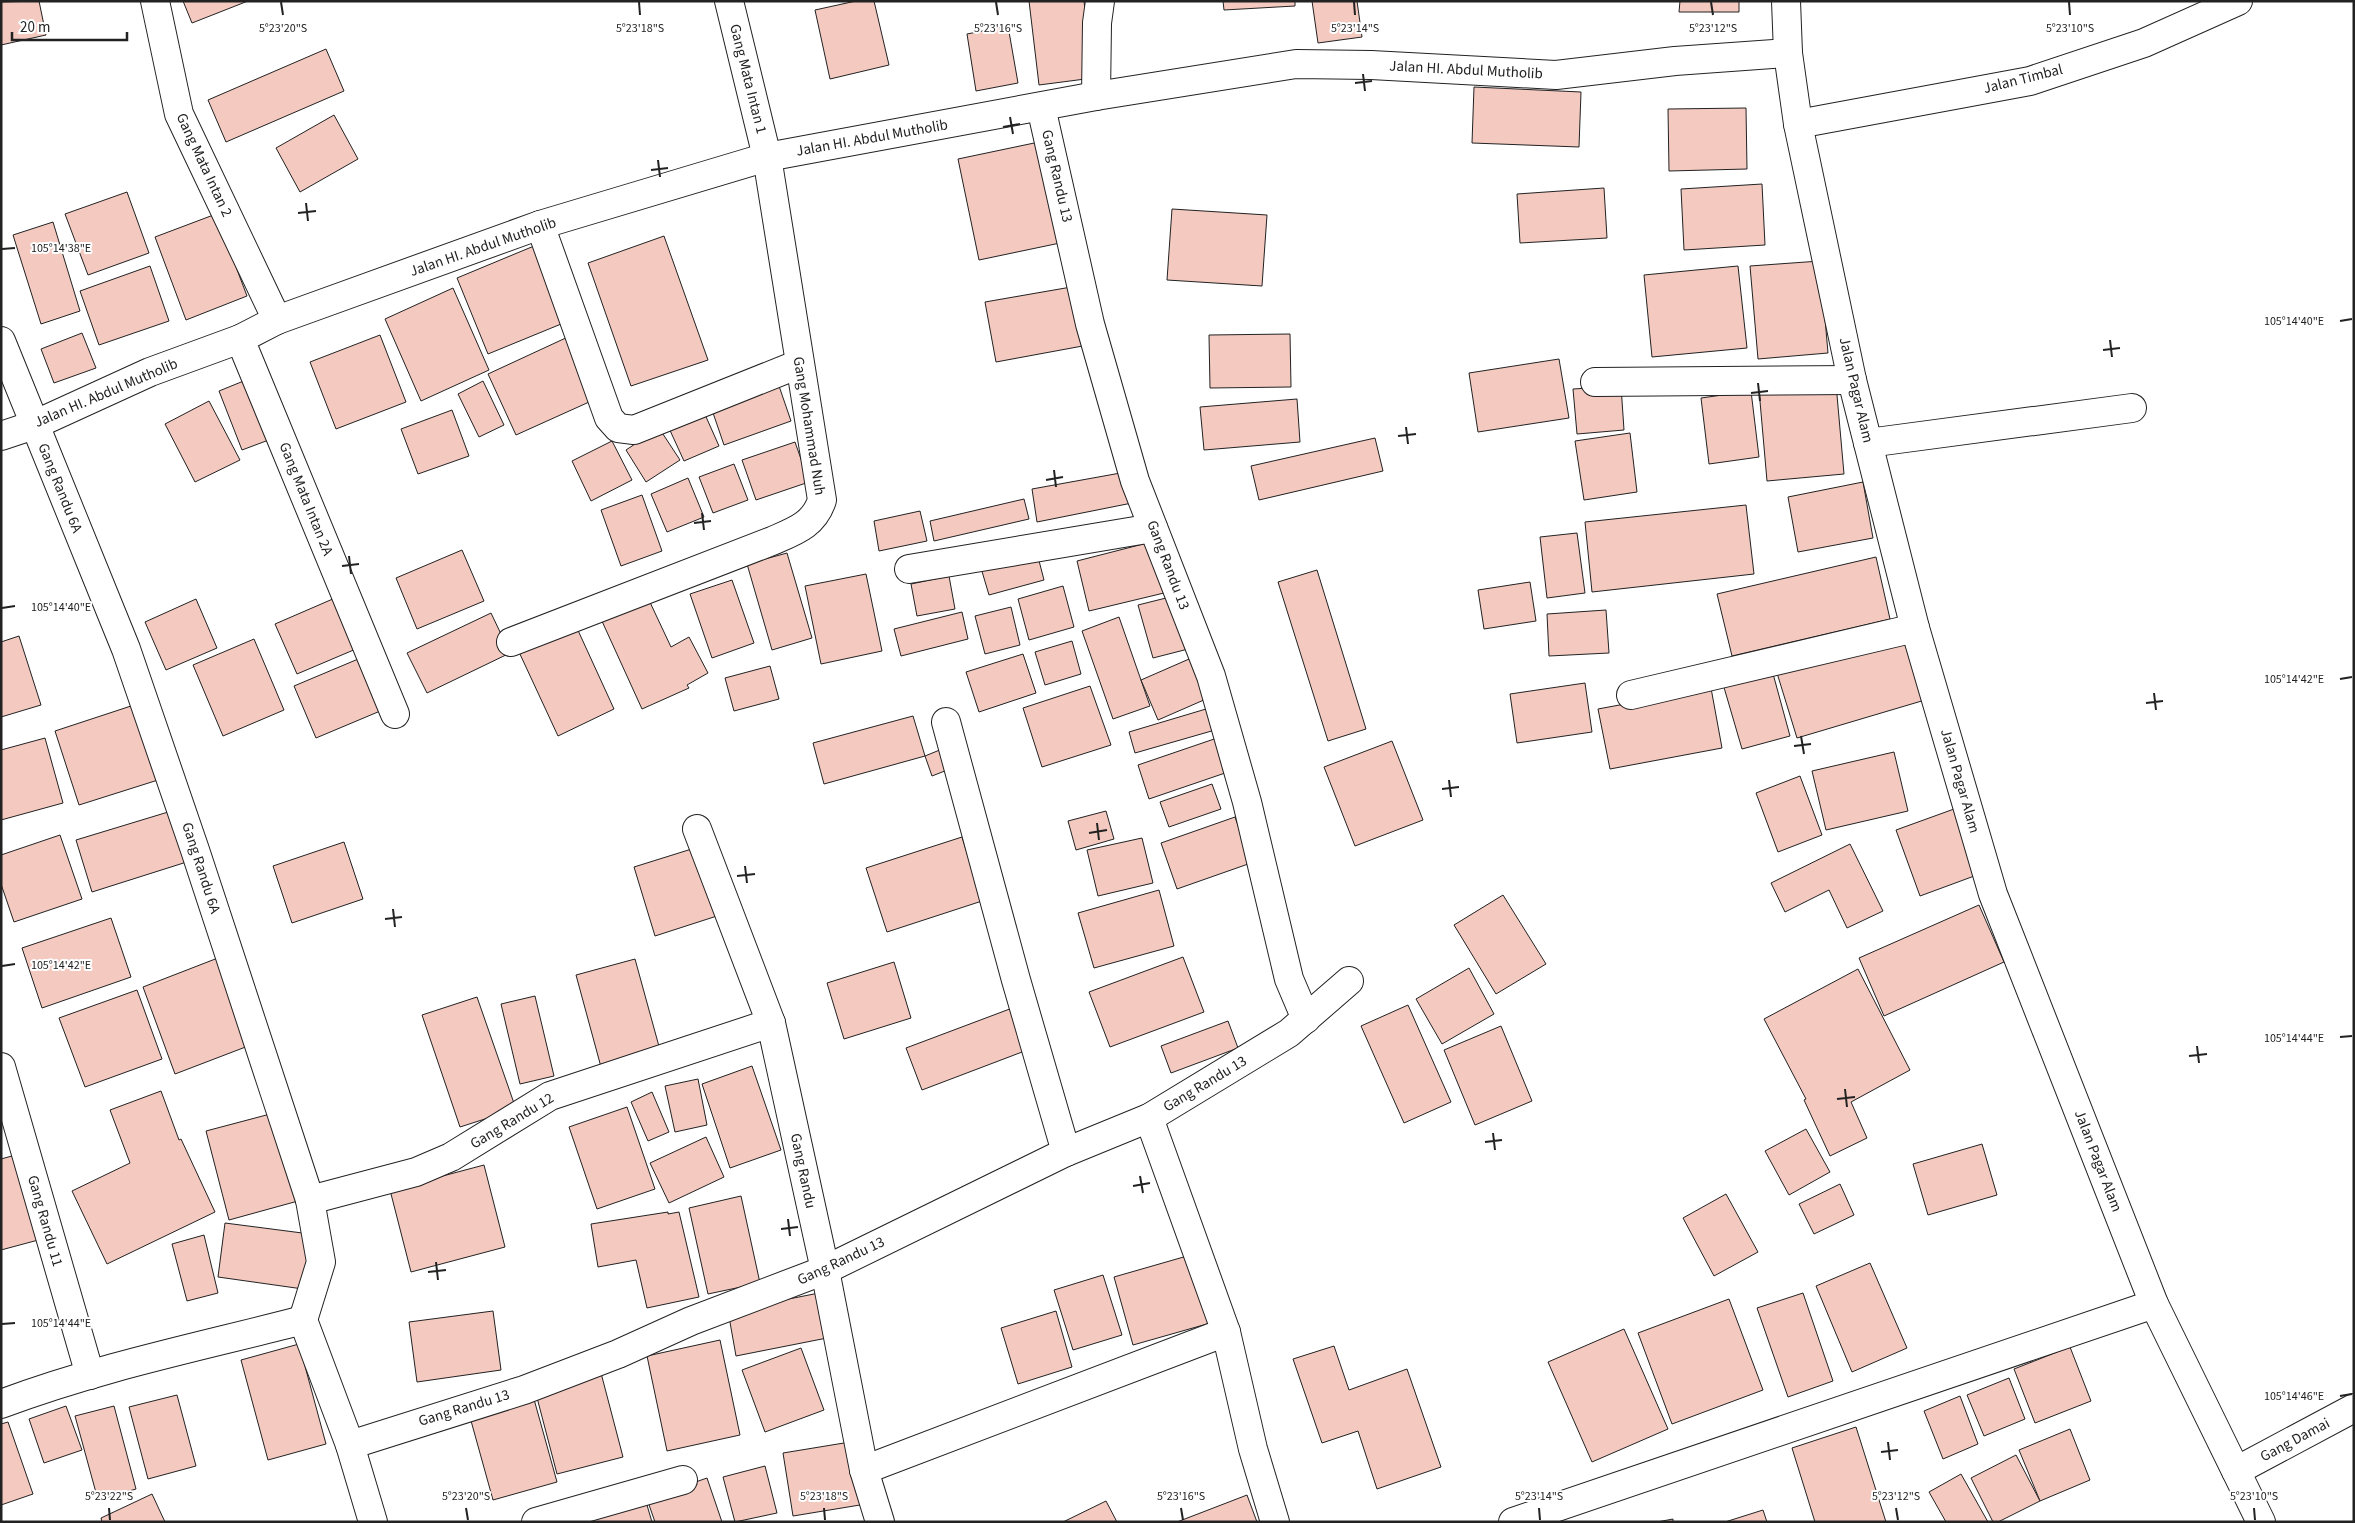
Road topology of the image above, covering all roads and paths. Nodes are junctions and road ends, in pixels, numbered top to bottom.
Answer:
1 (155, 1) edge
2 (729, 1) edge
3 (1100, 1) edge
4 (1786, 1) edge
5 (2238, 1) edge
6 (1788, 54) junction
7 (1096, 96) junction
8 (1041, 107) junction
9 (1798, 124) junction
10 (767, 157) junction
11 (540, 225) junction
12 (277, 320) junction
13 (240, 339) junction
14 (1, 341) edge
15 (799, 364) junction
16 (1852, 380) junction
17 (1595, 382) dead end
18 (2132, 408) dead end
19 (34, 425) junction
20 (1, 436) edge
21 (1868, 443) junction
22 (1153, 528) junction
23 (909, 569) dead end
24 (1915, 628) junction
25 (511, 642) dead end
26 (1631, 695) dead end
27 (395, 714) dead end
28 (946, 722) dead end
29 (697, 829) dead end
30 (1349, 981) dead end
31 (1306, 1020) junction
32 (771, 1023) junction
33 (1, 1067) edge
34 (1149, 1118) junction
35 (1066, 1152) junction
36 (310, 1200) junction
37 (825, 1270) junction
38 (2154, 1304) junction
39 (303, 1320) junction
40 (1226, 1332) junction
41 (90, 1375) junction
42 (1, 1404) edge
43 (2354, 1408) edge
44 (350, 1444) junction
45 (864, 1470) junction
46 (2236, 1471) junction
47 (683, 1480) dead end
48 (373, 1522) edge
49 (536, 1522) edge
50 (880, 1522) edge
51 (1276, 1522) edge
52 (1513, 1522) edge
53 (2261, 1522) edge

1 - 12 street, Gang Mata Intan 2
2 - 10 street, Gang Mata Intan 1
3 - 7 street
4 - 6 street, Jalan Pagar Alam
5 - 9 street, Jalan Timbal
6 - 7 street, Jalan HI. Abdul Mutholib
6 - 9 street, Jalan Pagar Alam
7 - 8 street, Jalan HI. Abdul Mutholib
8 - 10 street, Jalan HI. Abdul Mutholib
8 - 22 street, Gang Randu 13
9 - 16 street, Jalan Pagar Alam
10 - 11 street, Jalan HI. Abdul Mutholib
10 - 15 street, Gang Mohammad Nuh
11 - 12 street, Jalan HI. Abdul Mutholib
11 - 15 street
12 - 13 street, Jalan HI. Abdul Mutholib
13 - 19 street, Jalan HI. Abdul Mutholib
13 - 27 street, Gang Mata Intan 2A
14 - 19 street, Gang Randu 6A
15 - 25 street, Gang Mohammad Nuh
16 - 17 street
16 - 21 street, Jalan Pagar Alam
18 - 21 street
19 - 20 street, Jalan HI. Abdul Mutholib
19 - 36 street, Gang Randu 6A
21 - 24 street, Jalan Pagar Alam
22 - 23 street
22 - 31 street, Gang Randu 13
24 - 26 street
24 - 38 street, Jalan Pagar Alam
28 - 35 street
29 - 32 street, Gang Randu
30 - 31 street, Gang Randu 13
31 - 34 street, Gang Randu 13
32 - 36 street, Gang Randu 12
32 - 37 street, Gang Randu
33 - 41 street, Gang Randu 11
34 - 35 street, Gang Randu 13
34 - 40 street
35 - 37 street, Gang Randu 13
36 - 39 street, Gang Randu 6A
37 - 44 street, Gang Randu 13
37 - 45 street, Gang Randu
38 - 46 street, Jalan Pagar Alam
38 - 52 street
39 - 41 street
39 - 44 street
40 - 45 street
40 - 51 street
41 - 42 street
43 - 46 street, Gang Damai
44 - 48 street
45 - 50 street, Gang Randu
46 - 53 street, Jalan Pagar Alam
47 - 49 street

